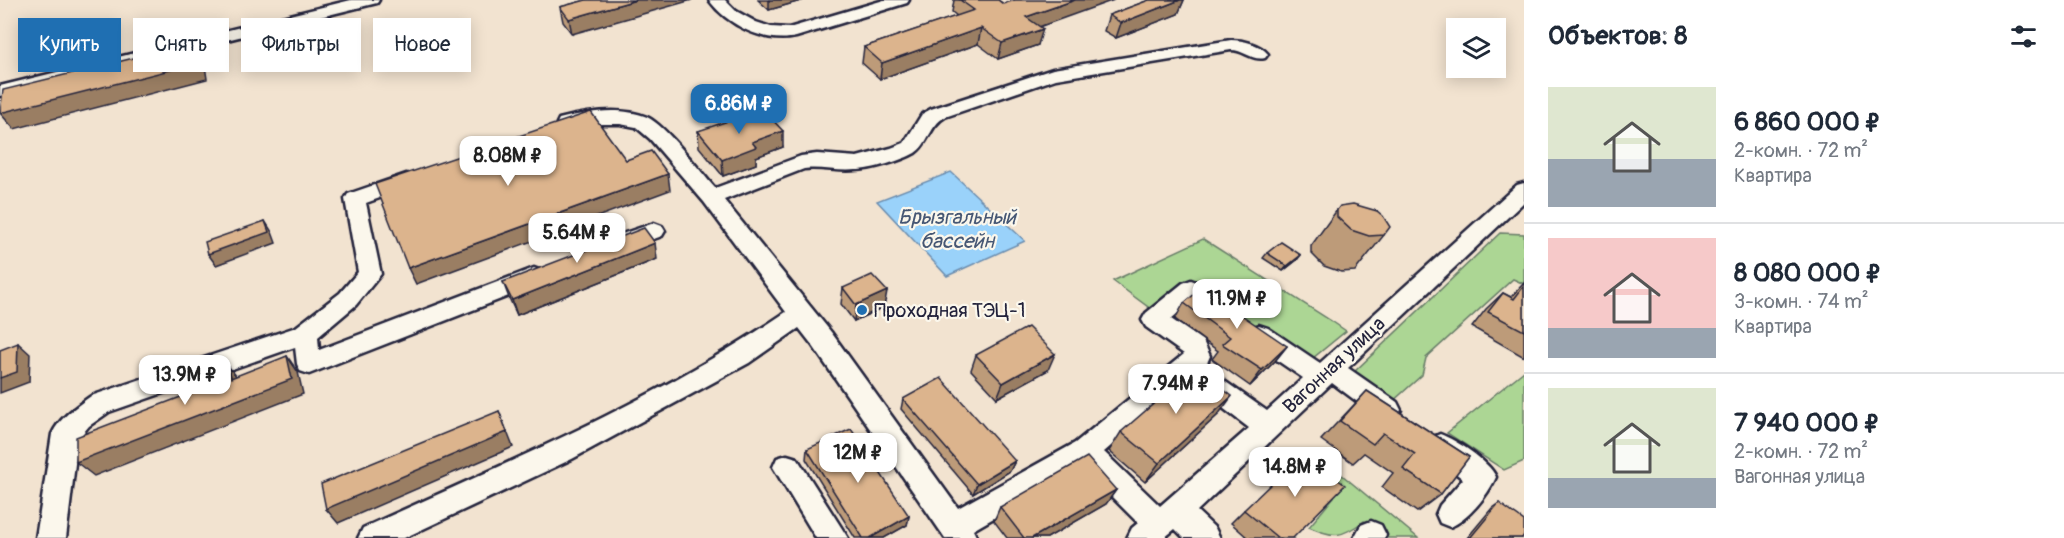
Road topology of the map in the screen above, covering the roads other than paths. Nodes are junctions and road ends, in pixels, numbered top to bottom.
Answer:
1 (371, 0) edge
2 (717, 0) edge
3 (901, 0) edge
4 (1259, 54) dead end
5 (0, 91) edge
6 (551, 128) edge
7 (420, 176) edge
8 (711, 196) junction
9 (1518, 203) edge
10 (654, 231) dead end
11 (598, 252) edge
12 (554, 270) edge
13 (801, 314) junction
14 (305, 334) junction
15 (1186, 367) junction
16 (1326, 373) junction
17 (1268, 428) junction
18 (1084, 452) junction
19 (787, 467) dead end
20 (1450, 514) dead end
21 (1159, 524) edge
22 (957, 532) edge
23 (51, 538) edge
24 (373, 538) edge
25 (833, 538) edge
26 (1205, 538) edge

1 - 5 street
2 - 3 street
4 - 8 street
6 - 8 street
7 - 14 street
8 - 13 street
9 - 16 street, Вагонная улица
10 - 11 street
12 - 14 street
13 - 22 street
13 - 24 street
14 - 23 street
15 - 16 street
15 - 17 street
15 - 18 street
16 - 17 street, Вагонная улица
16 - 20 street
17 - 21 street, Вагонная улица
18 - 21 street
18 - 22 street
19 - 25 street
21 - 26 street

